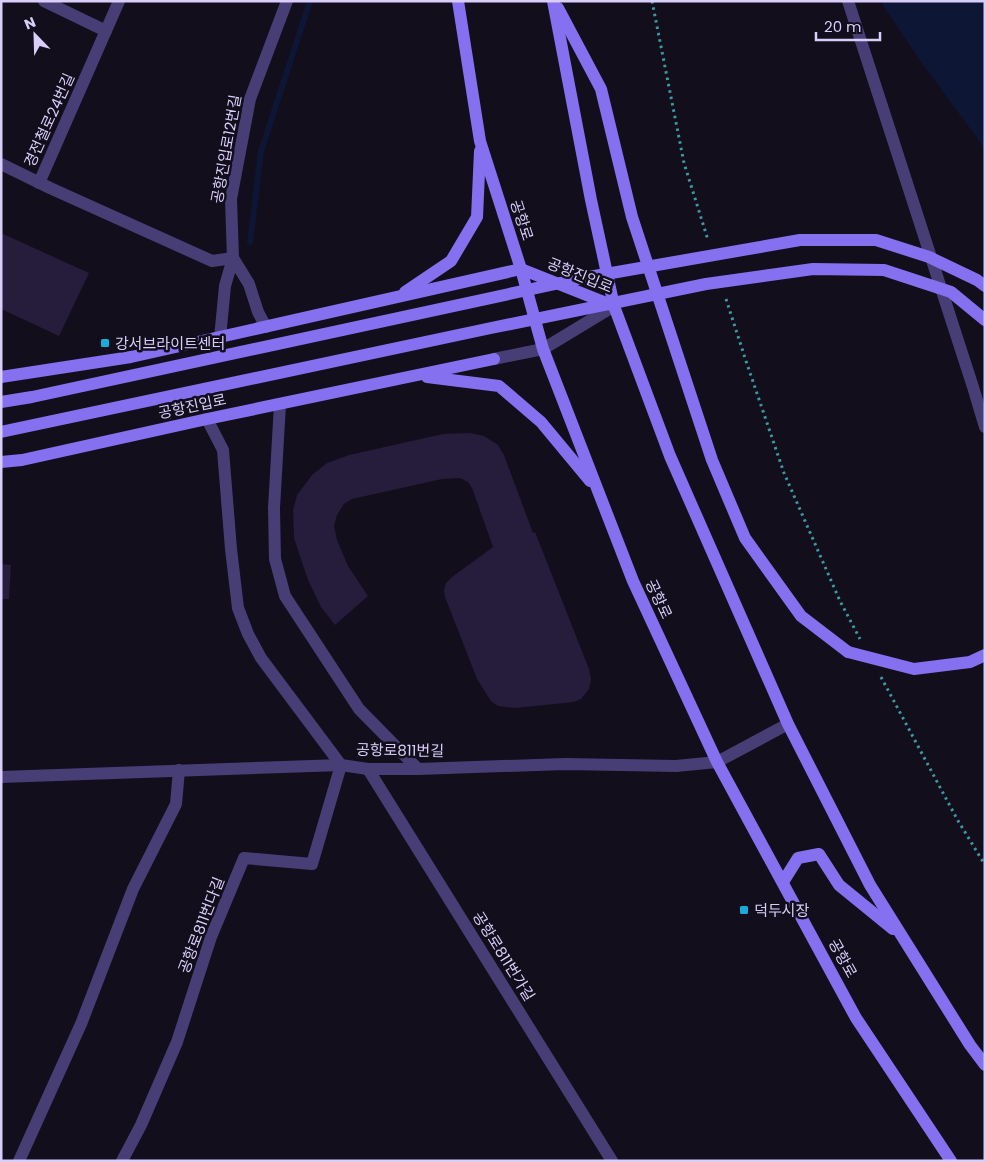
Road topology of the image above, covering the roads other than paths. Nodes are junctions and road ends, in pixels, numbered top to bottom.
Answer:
1 (44, 1) edge
2 (119, 1) edge
3 (287, 1) edge
4 (458, 1) edge
5 (554, 1) edge
6 (848, 1) edge
7 (106, 31) junction
8 (480, 141) junction
9 (1, 164) edge
10 (39, 183) junction
11 (233, 258) junction
12 (520, 269) junction
13 (985, 286) edge
14 (398, 297) junction
15 (614, 306) junction
16 (985, 320) edge
17 (266, 327) junction
18 (220, 338) junction
19 (543, 348) junction
20 (494, 359) joint
21 (417, 375) junction
22 (1, 377) edge
23 (1, 402) edge
24 (280, 404) junction
25 (207, 419) junction
26 (985, 427) edge
27 (1, 432) edge
28 (1, 462) edge
29 (597, 489) junction
30 (985, 655) edge
31 (788, 724) junction
32 (718, 762) junction
33 (341, 765) junction
34 (368, 768) junction
35 (418, 769) junction
36 (179, 770) junction
37 (1, 777) edge
38 (783, 882) junction
39 (901, 935) junction
40 (985, 1065) edge
41 (19, 1161) edge
42 (122, 1161) edge
43 (612, 1161) edge
44 (950, 1161) edge

1 - 7 street
2 - 7 street, 경전철로24번길
3 - 11 street, 공항진입로12번길
4 - 8 main road, 공항로
5 - 15 main road
5 - 30 main road, bridge
6 - 26 street
7 - 10 street, 경전철로24번길
8 - 12 main road, 공항로
8 - 14 main road
9 - 10 street, 경전철로24번길
10 - 11 street
11 - 17 street
11 - 18 street, 공항진입로12번길
12 - 14 main road
12 - 15 main road, 공항진입로
12 - 19 main road, 공항로
13 - 23 main road, bridge
14 - 17 main road
15 - 19 street, 공항진입로
15 - 31 main road
16 - 27 main road, bridge
17 - 18 main road
18 - 22 main road
19 - 20 street, 공항진입로
19 - 29 main road, 공항로
20 - 21 main road, 공항진입로
21 - 24 main road, 공항진입로
21 - 29 main road
24 - 25 main road, 공항진입로
24 - 35 street
25 - 28 main road, 공항진입로
25 - 33 street
29 - 32 main road, 공항로
31 - 32 street, 공항로811번길
31 - 39 main road
32 - 35 street, 공항로811번길
32 - 38 main road, 공항로
33 - 34 street, 공항로811번길
33 - 36 street, 공항로811번길
33 - 42 street, 공항로811번다길
34 - 35 street, 공항로811번길
34 - 43 street, 공항로811번가길
36 - 37 street, 공항로811번길
36 - 41 street
38 - 39 main road
38 - 44 main road, 공항로
39 - 40 main road

